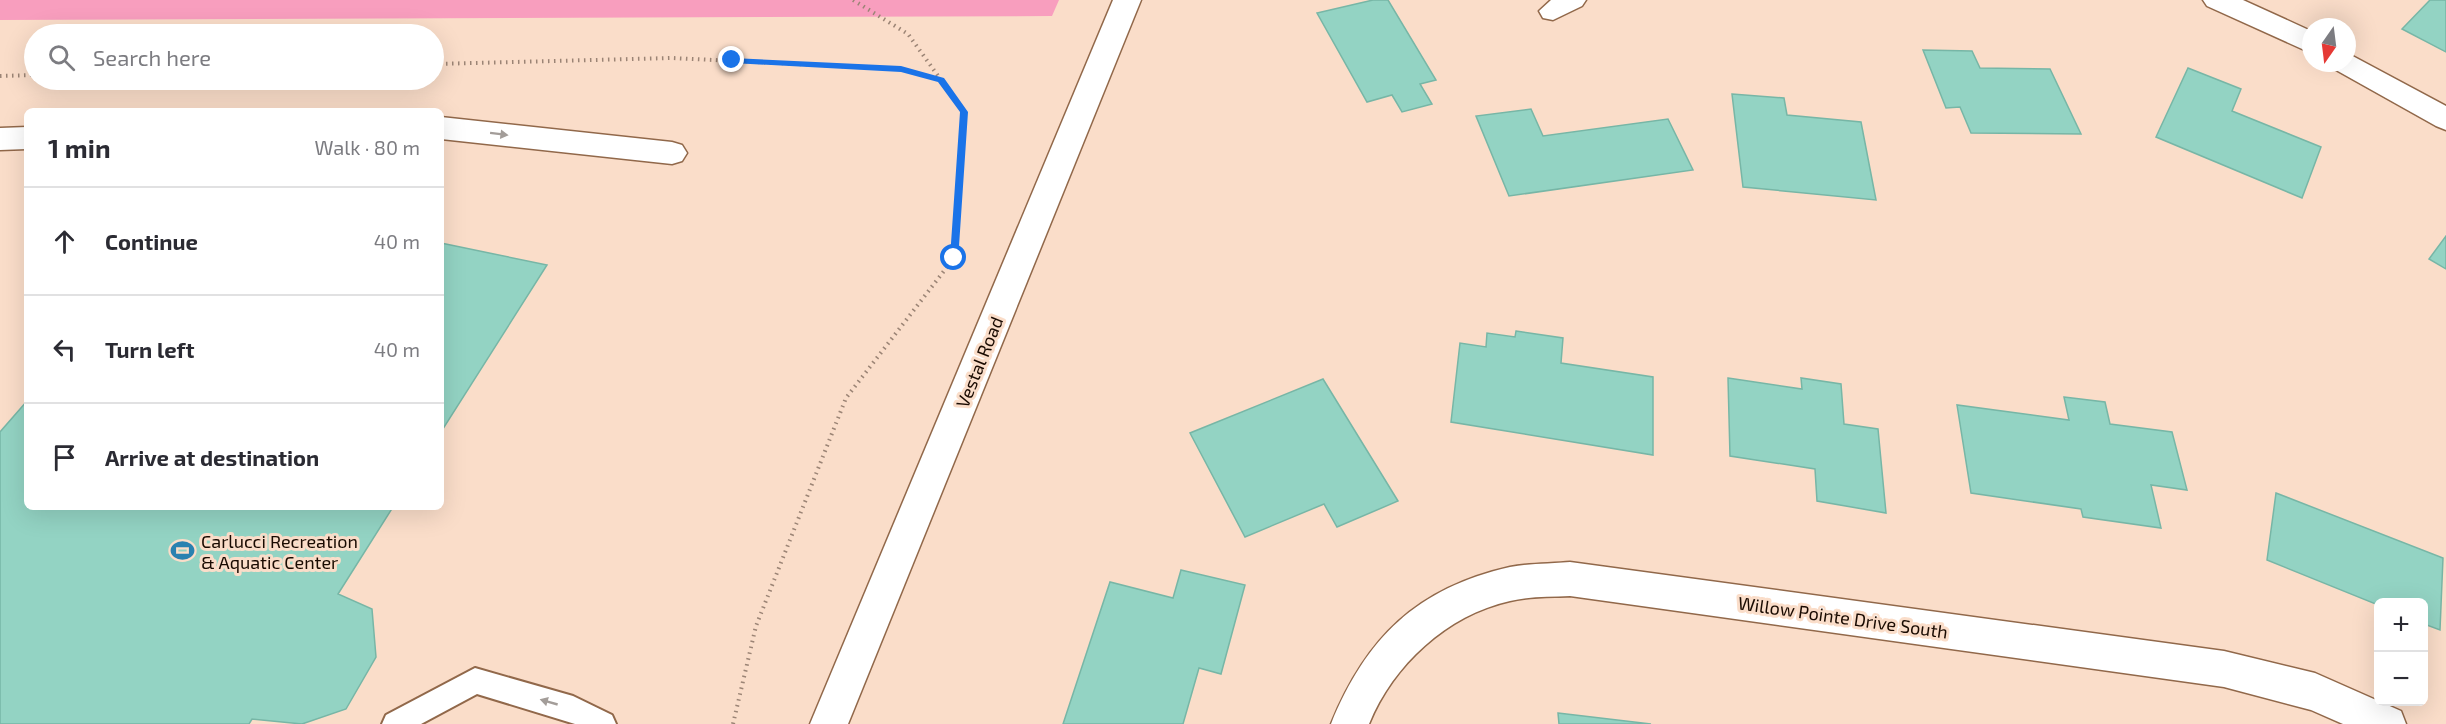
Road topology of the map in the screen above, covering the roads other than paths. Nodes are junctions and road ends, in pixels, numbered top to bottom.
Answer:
1 (1127, 0) edge
2 (2217, 0) edge
3 (2302, 38) edge
4 (2356, 68) edge
5 (2446, 118) edge
6 (444, 128) edge
7 (24, 138) edge
8 (0, 139) edge
9 (672, 153) dead end
10 (395, 724) edge
11 (603, 724) edge
12 (830, 724) edge
13 (1350, 724) edge
14 (2387, 724) edge

1 - 12 street, Vestal Road
2 - 3 street
4 - 5 street
6 -> 9 street
7 - 8 street
11 -> 10 lane
13 - 14 street, Willow Pointe Drive South

